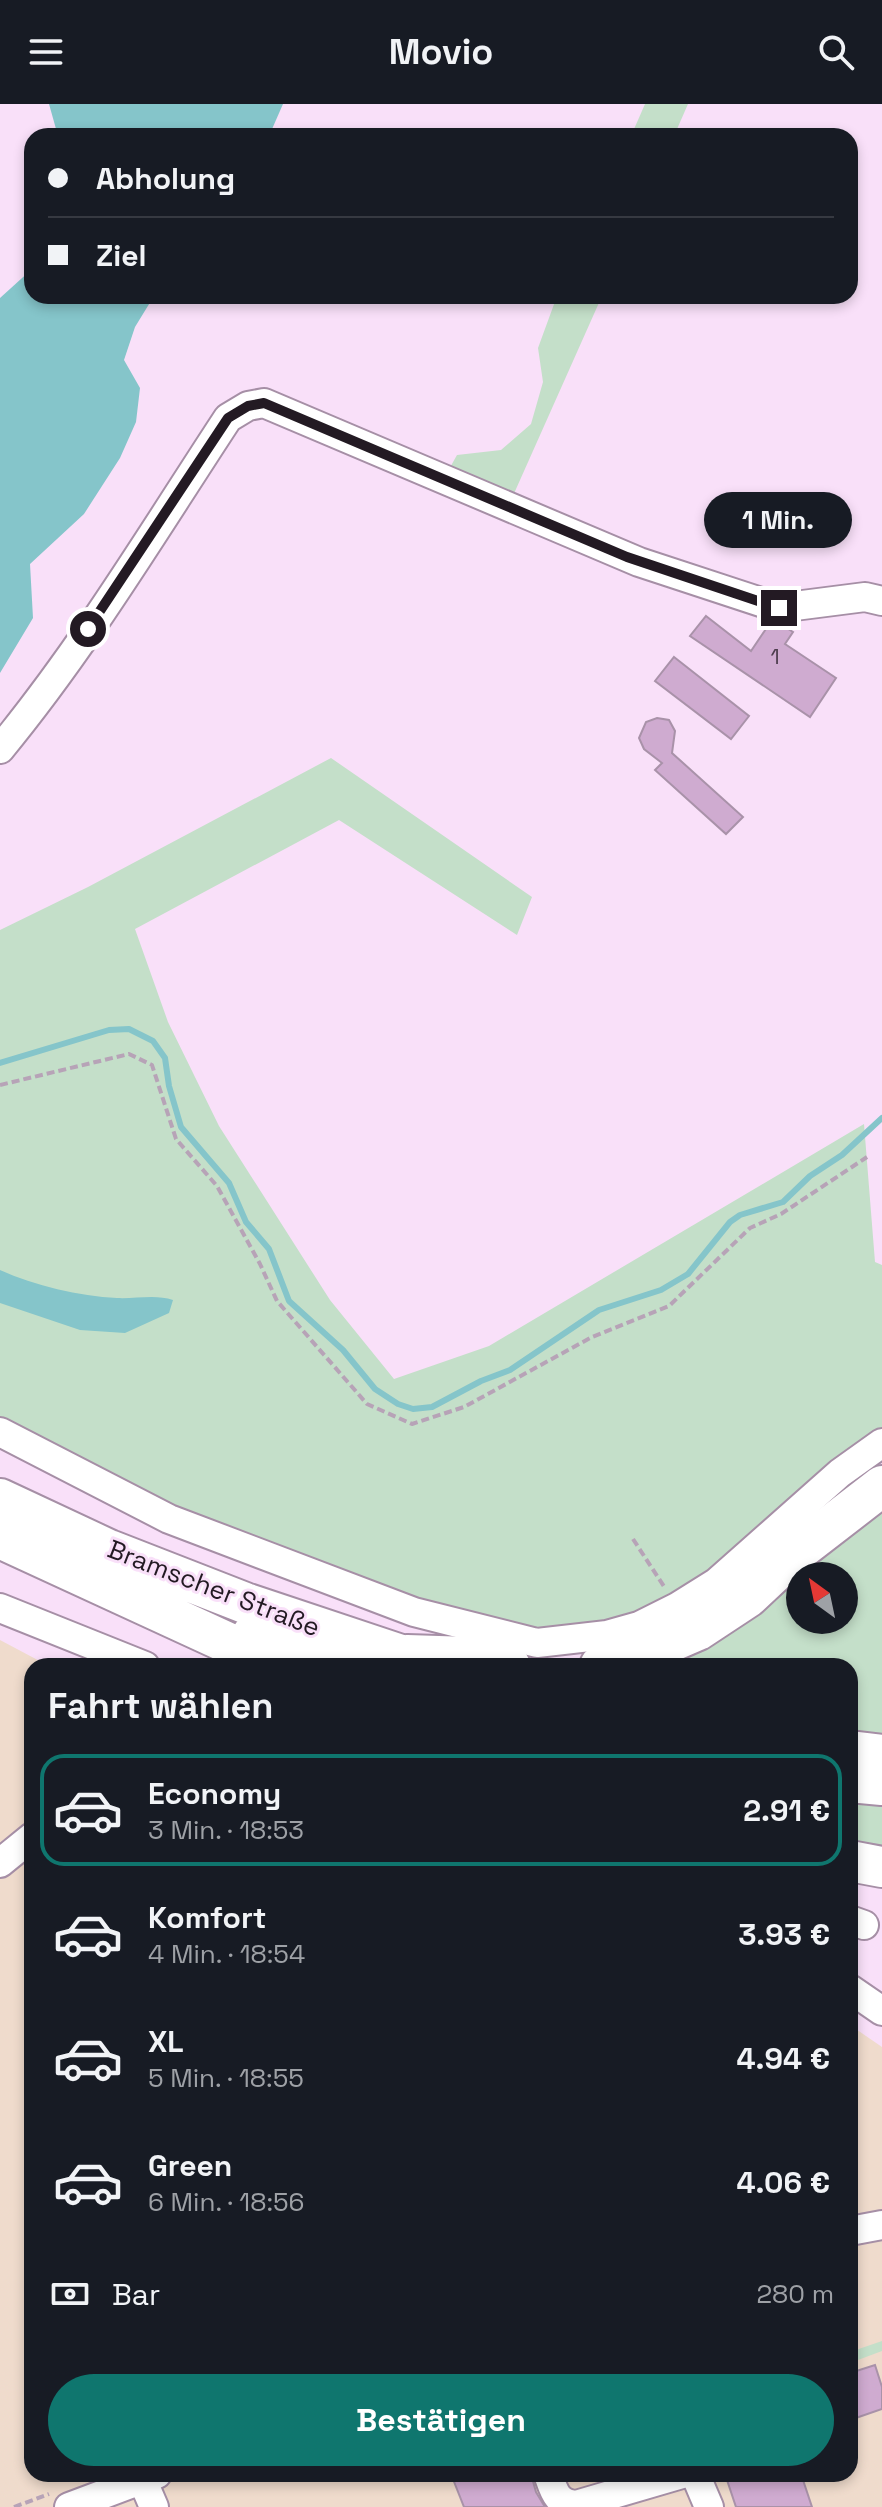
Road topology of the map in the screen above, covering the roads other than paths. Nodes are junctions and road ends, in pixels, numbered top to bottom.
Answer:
1 (882, 601) edge
2 (0, 749) edge
3 (0, 1432) edge
4 (882, 1443) edge
5 (882, 1486) edge
6 (0, 1499) edge
7 (0, 1538) edge
8 (92, 1581) junction
9 (0, 1608) edge
10 (119, 1658) edge
11 (260, 1658) edge
12 (318, 1658) edge
13 (411, 1658) edge
14 (452, 1658) edge
15 (474, 1658) edge
16 (630, 1658) edge
17 (858, 1752) edge
18 (882, 1755) edge
19 (858, 1783) edge
20 (882, 1785) edge
21 (24, 1846) edge
22 (858, 1862) edge
23 (0, 1863) edge
24 (882, 1867) edge
25 (858, 1994) edge
26 (882, 2011) edge
27 (882, 2225) edge
28 (858, 2230) edge
29 (136, 2482) edge
30 (150, 2482) edge
31 (551, 2482) edge
32 (655, 2482) edge
33 (698, 2482) edge
34 (69, 2507) edge
35 (154, 2507) edge
36 (709, 2507) edge

1 - 2 street
3 - 4 street
5 - 16 highway
6 - 13 highway, Bramscher Straße
7 - 8 highway
8 - 11 highway
8 - 12 highway
9 - 10 street
14 - 15 highway, Bramscher Straße
17 - 18 highway
19 - 20 highway
21 - 23 street
22 - 24 highway
25 - 26 street
27 - 28 street
29 - 34 street
30 - 35 street
31 - 32 street
33 - 36 street

